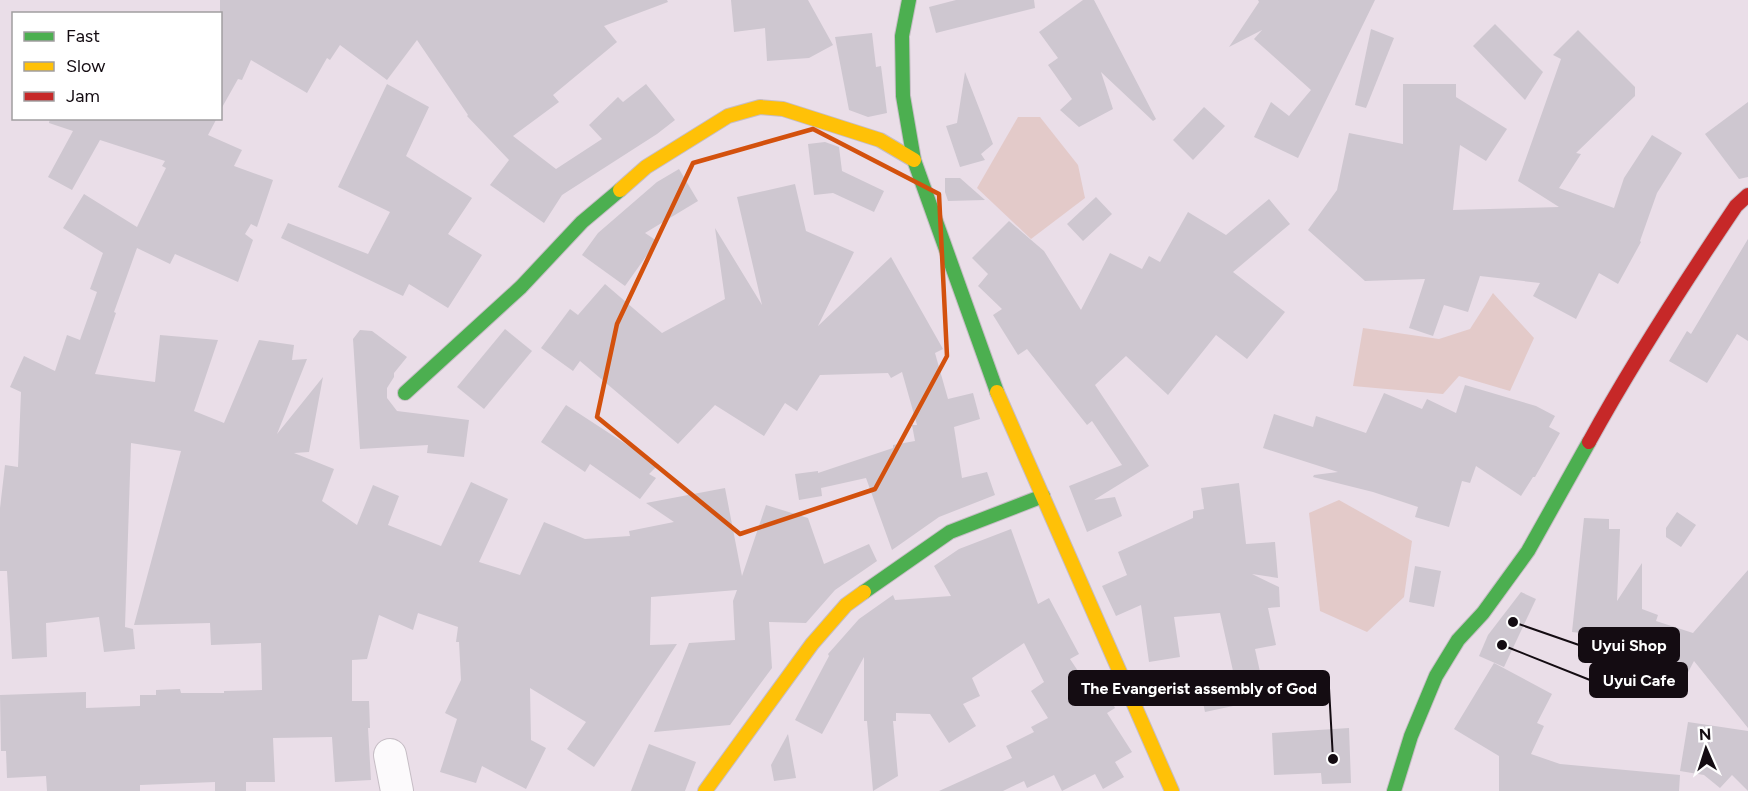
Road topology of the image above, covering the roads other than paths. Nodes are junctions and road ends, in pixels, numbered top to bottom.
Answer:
1 (909, 0) edge
2 (914, 160) junction
3 (1748, 195) edge
4 (405, 393) dead end
5 (1043, 496) junction
6 (390, 755) dead end
7 (397, 791) edge
8 (705, 791) edge
9 (1172, 791) edge
10 (1394, 791) edge

1 - 2 street
2 - 4 street
2 - 5 street
3 - 10 street
5 - 8 street
5 - 9 street
6 - 7 street

